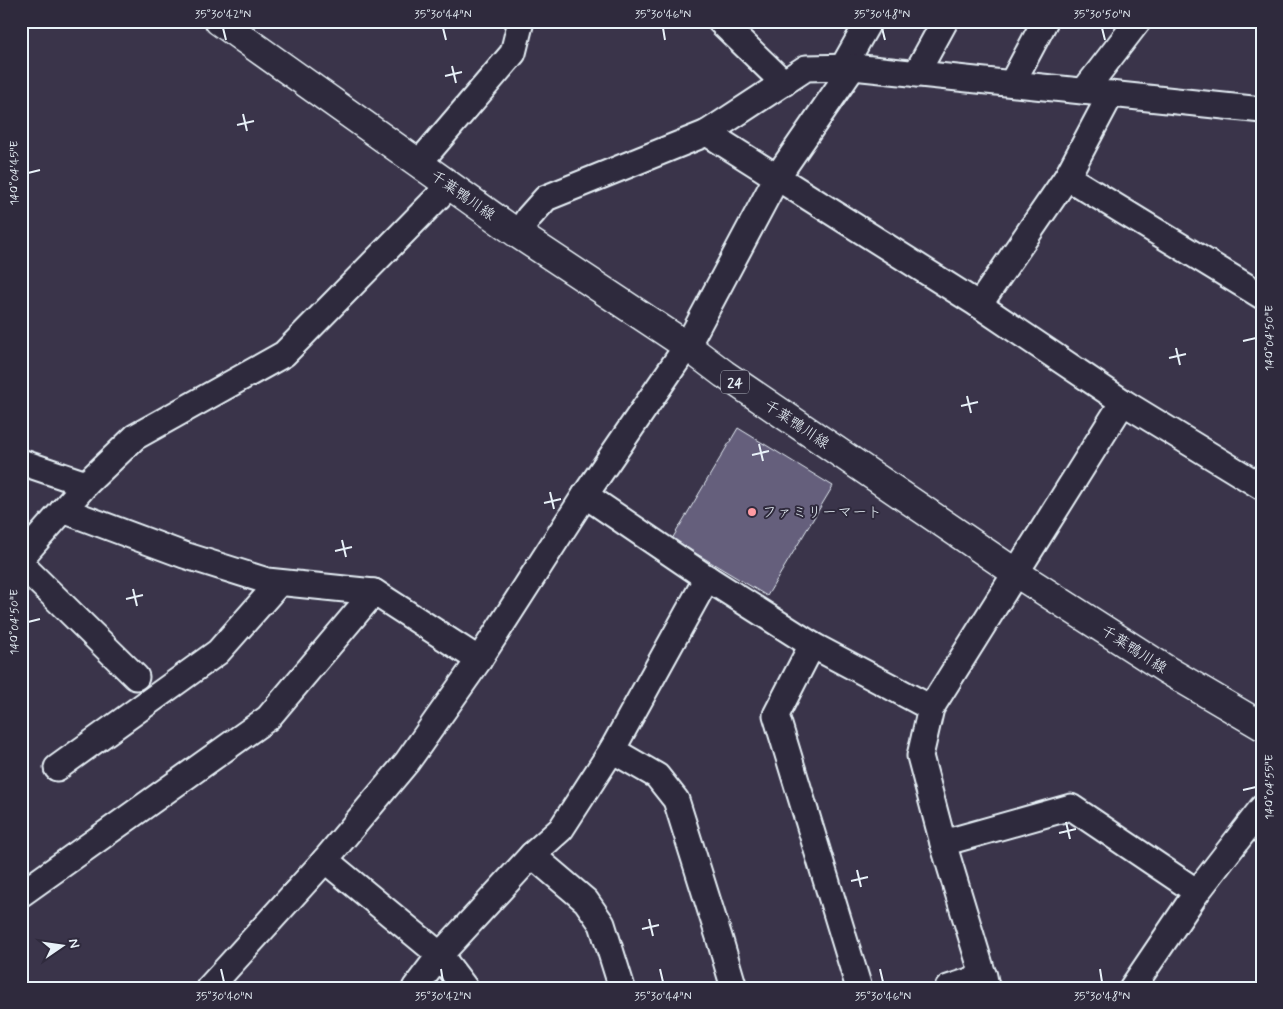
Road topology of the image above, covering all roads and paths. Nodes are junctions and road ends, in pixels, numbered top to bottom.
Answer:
1 (219, 21) edge
2 (521, 21) edge
3 (869, 21) edge
4 (945, 21) edge
5 (1045, 21) edge
6 (1138, 21) edge
7 (721, 22) edge
8 (848, 67) junction
9 (916, 74) junction
10 (784, 83) junction
11 (1012, 83) junction
12 (1084, 91) junction
13 (1111, 94) junction
14 (1262, 110) edge
15 (707, 132) junction
16 (419, 163) junction
17 (777, 177) junction
18 (1067, 177) junction
19 (450, 185) junction
20 (518, 234) junction
21 (1262, 296) edge
22 (978, 305) junction
23 (687, 346) junction
24 (1123, 402) junction
25 (21, 462) edge
26 (86, 484) junction
27 (1262, 487) edge
28 (585, 495) junction
29 (63, 510) junction
30 (21, 558) edge
31 (21, 564) edge
32 (1016, 573) junction
33 (708, 578) junction
34 (279, 583) junction
35 (374, 592) junction
36 (812, 645) junction
37 (479, 660) junction
38 (136, 677) dead end
39 (931, 708) junction
40 (1262, 726) edge
41 (612, 750) junction
42 (57, 768) dead end
43 (1262, 808) edge
44 (943, 843) junction
45 (532, 855) junction
46 (325, 860) junction
47 (1197, 892) junction
48 (21, 894) edge
49 (440, 955) junction
50 (986, 982) edge
51 (209, 988) edge
52 (415, 988) edge
53 (465, 988) edge
54 (622, 988) edge
55 (734, 988) edge
56 (860, 988) edge
57 (948, 988) edge
58 (1132, 988) edge

1 - 16 main road, 千葉鴨川線 / 24
2 - 16 street
3 - 8 street
4 - 9 street
5 - 11 street
6 - 12 street
7 - 10 street
8 - 9 street
8 - 10 street
8 - 17 street
9 - 11 street
10 - 15 street
11 - 12 street
12 - 13 street
13 - 14 street
13 - 18 street
15 - 17 street
15 - 20 street
16 - 19 main road, 千葉鴨川線 / 24
17 - 22 street
17 - 23 street
18 - 21 street
18 - 22 street
19 - 20 main road, 千葉鴨川線 / 24
19 - 26 street
20 - 23 main road, 千葉鴨川線 / 24
22 - 24 street
23 - 28 street
23 - 32 main road, 千葉鴨川線 / 24
24 - 27 street
24 - 32 street
25 - 26 street
26 - 29 street
28 - 33 street
28 - 37 street
29 - 30 street
29 - 34 street
31 - 38 street
32 - 39 street
32 - 40 main road, 千葉鴨川線 / 24
33 - 36 street
33 - 41 street
34 - 35 street
34 - 42 street
35 - 37 street
35 - 48 street
36 - 39 street
36 - 56 street
37 - 46 street
39 - 44 street
41 - 45 street
41 - 55 street
43 - 47 street
44 - 47 street
44 - 50 street
45 - 49 street
45 - 54 street
46 - 49 street
46 - 51 street
47 - 58 street
49 - 52 street
49 - 53 street
50 - 57 street

